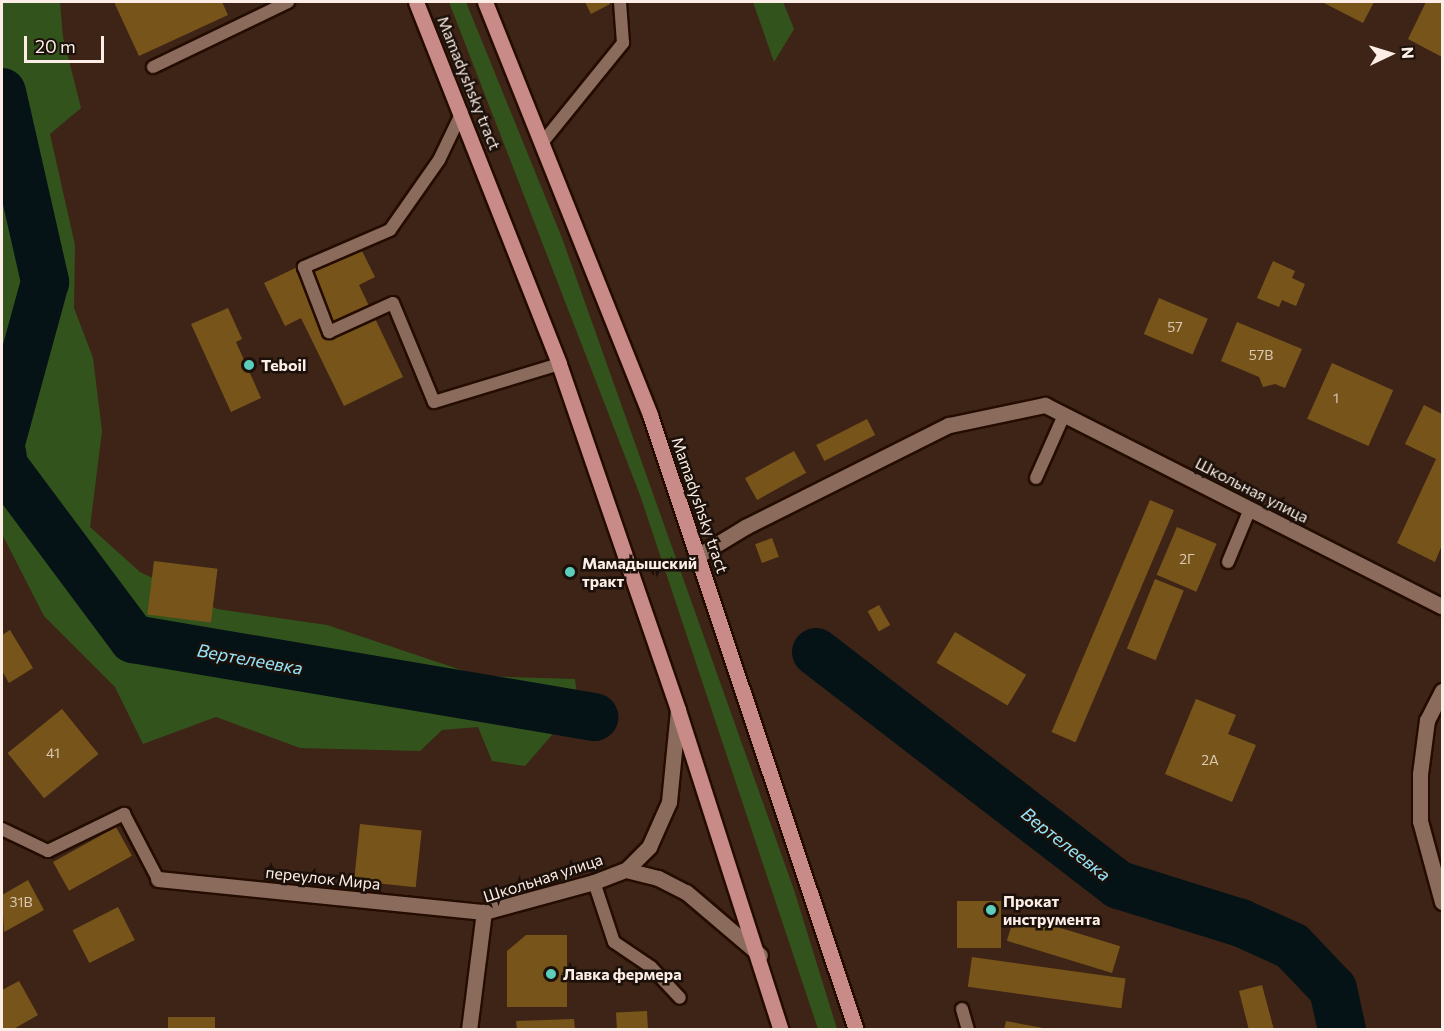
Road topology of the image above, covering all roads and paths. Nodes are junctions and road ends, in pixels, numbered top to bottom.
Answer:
1 (288, 2) edge
2 (416, 2) edge
3 (485, 2) edge
4 (620, 2) edge
5 (153, 68) dead end
6 (462, 112) junction
7 (542, 143) junction
8 (560, 364) junction
9 (1064, 415) junction
10 (1036, 477) dead end
11 (1250, 509) junction
12 (699, 555) junction
13 (1228, 562) dead end
14 (1443, 606) edge
15 (1443, 691) edge
16 (678, 710) junction
17 (2, 829) edge
18 (626, 870) junction
19 (158, 879) joint
20 (594, 882) junction
21 (1443, 902) edge
22 (484, 912) junction
23 (760, 955) junction
24 (680, 998) dead end
25 (962, 1009) dead end
26 (469, 1029) edge
27 (781, 1029) edge
28 (856, 1029) edge
29 (968, 1029) edge

1 - 5 lane
2 - 6 main road, Mamadyshsky tract
3 - 7 main road, Mamadyshsky tract
4 - 7 lane
6 - 8 main road, Mamadyshsky tract
6 - 8 lane
7 - 12 main road, Mamadyshsky tract
8 - 16 main road, Mamadyshsky tract
9 - 10 lane
9 - 11 street, Школьная улица
9 - 12 street, Школьная улица
11 - 13 lane
11 - 14 street, Школьная улица
12 - 28 main road, Mamadyshsky tract
15 - 21 street
16 - 18 street, Школьная улица
16 - 23 main road, Mamadyshsky tract
17 - 19 lane
18 - 20 street, Школьная улица
18 - 23 street
19 - 22 street, переулок Мира
20 - 22 street, Школьная улица
20 - 24 lane
22 - 26 street, Школьная улица
23 - 27 main road, Mamadyshsky tract
25 - 29 lane

